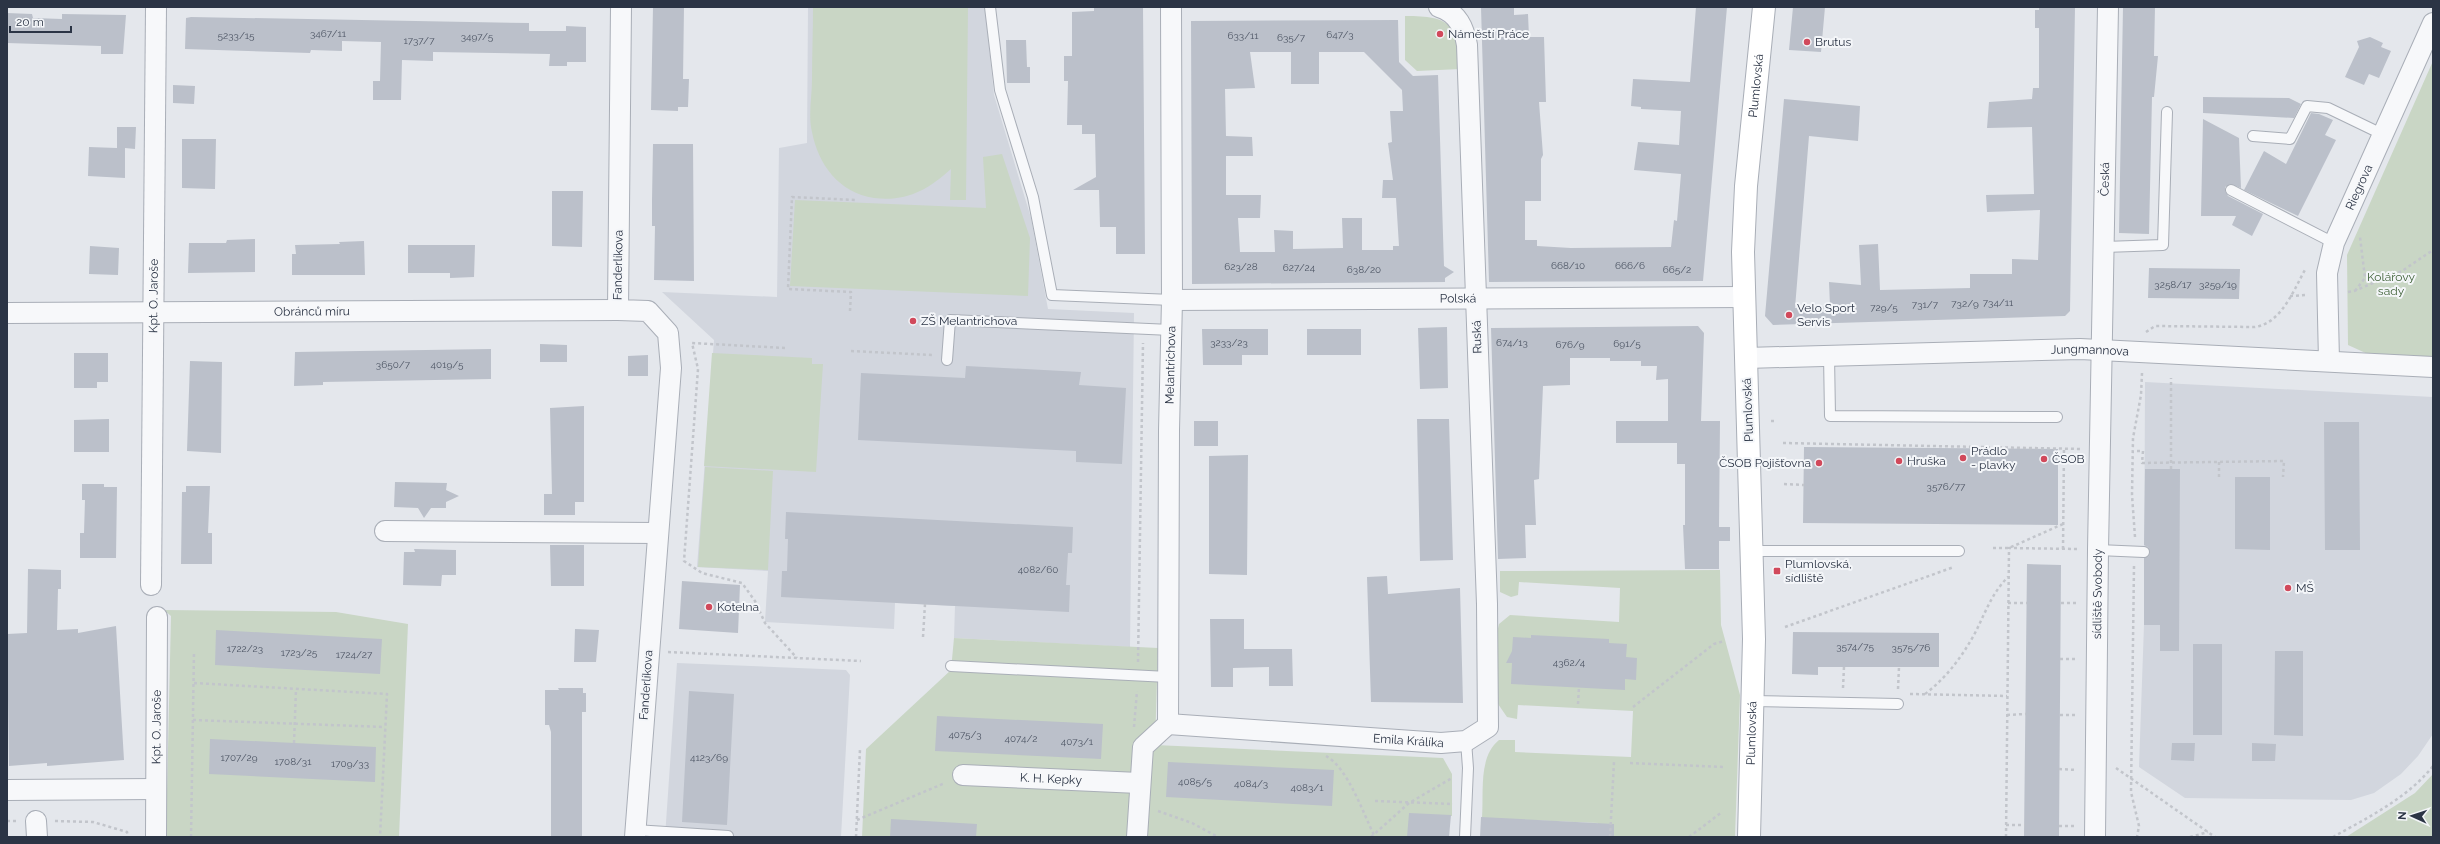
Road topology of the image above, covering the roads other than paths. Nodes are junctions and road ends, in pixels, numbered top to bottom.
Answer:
1 (156, 7) edge
2 (622, 7) edge
3 (990, 7) edge
4 (1171, 7) edge
5 (1439, 7) edge
6 (1764, 7) edge
7 (2108, 7) edge
8 (2433, 23) edge
9 (2167, 112) dead end
10 (2384, 135) junction
11 (2253, 136) dead end
12 (2231, 190) dead end
13 (2334, 243) junction
14 (2104, 246) junction
15 (1743, 297) junction
16 (1476, 298) junction
17 (1172, 300) junction
18 (618, 310) junction
19 (152, 312) junction
20 (7, 313) edge
21 (1171, 330) junction
22 (2101, 351) junction
23 (1829, 355) junction
24 (947, 358) road end
25 (1746, 358) junction
26 (2329, 361) junction
27 (2433, 368) edge
28 (2057, 417) dead end
29 (385, 531) dead end
30 (657, 533) junction
31 (2089, 549) junction
32 (1752, 551) junction
33 (1959, 551) dead end
34 (2139, 551) road end
35 (1485, 570) joint
36 (151, 585) dead end
37 (157, 617) dead end
38 (951, 666) dead end
39 (1168, 677) junction
40 (1898, 699) road end
41 (1753, 701) junction
42 (1168, 724) junction
43 (1466, 741) junction
44 (963, 775) road end
45 (1139, 783) junction
46 (156, 789) junction
47 (7, 790) edge
48 (635, 834) edge
49 (728, 836) dead end
50 (156, 837) edge
51 (1137, 837) edge
52 (1465, 837) edge
53 (1749, 837) edge
54 (2095, 837) edge

1 - 19 street, Kpt. O. Jaroše
2 - 18 street, Fanderlíkova
3 - 17 lane
4 - 17 street, Melantrichova
5 - 16 street, Ruská
6 - 15 main road, Plumlovská
7 - 14 street, Česká
8 - 10 street, Riegrova
9 - 14 lane
10 - 11 lane
10 - 13 street, Riegrova
12 - 13 lane
13 - 26 street, Riegrova
14 - 22 street, Česká
15 - 16 street, Polská
15 - 25 main road, Plumlovská
16 - 17 street, Polská
16 - 35 street, Ruská
17 - 21 street, Melantrichova
18 - 19 street, Obránců míru
18 - 30 street, Fanderlíkova
19 - 20 street, Obránců míru
19 - 36 street, Kpt. O. Jaroše
21 - 24 lane
21 - 39 street, Melantrichova
22 - 23 street, Jungmannova
22 - 26 street, Jungmannova
22 - 31 street, sídliště Svobody
23 - 25 street, Jungmannova
23 - 28 lane
25 - 32 main road, Plumlovská
26 - 27 street, Jungmannova
29 - 30 street
30 - 48 street, Fanderlíkova
31 - 34 lane
31 - 54 street, sídliště Svobody
32 - 33 lane
32 - 41 main road, Plumlovská
35 - 43 street, Emila Králíka
37 - 46 street, Kpt. O. Jaroše
38 - 39 lane
39 - 42 street, Melantrichova
40 - 41 lane
41 - 53 main road, Plumlovská
42 - 43 street, Emila Králíka
42 - 45 street
43 - 52 lane
44 - 45 street, K. H. Kepky
45 - 51 street
46 - 47 street
46 - 50 street, Kpt. O. Jaroše
48 - 49 lane

